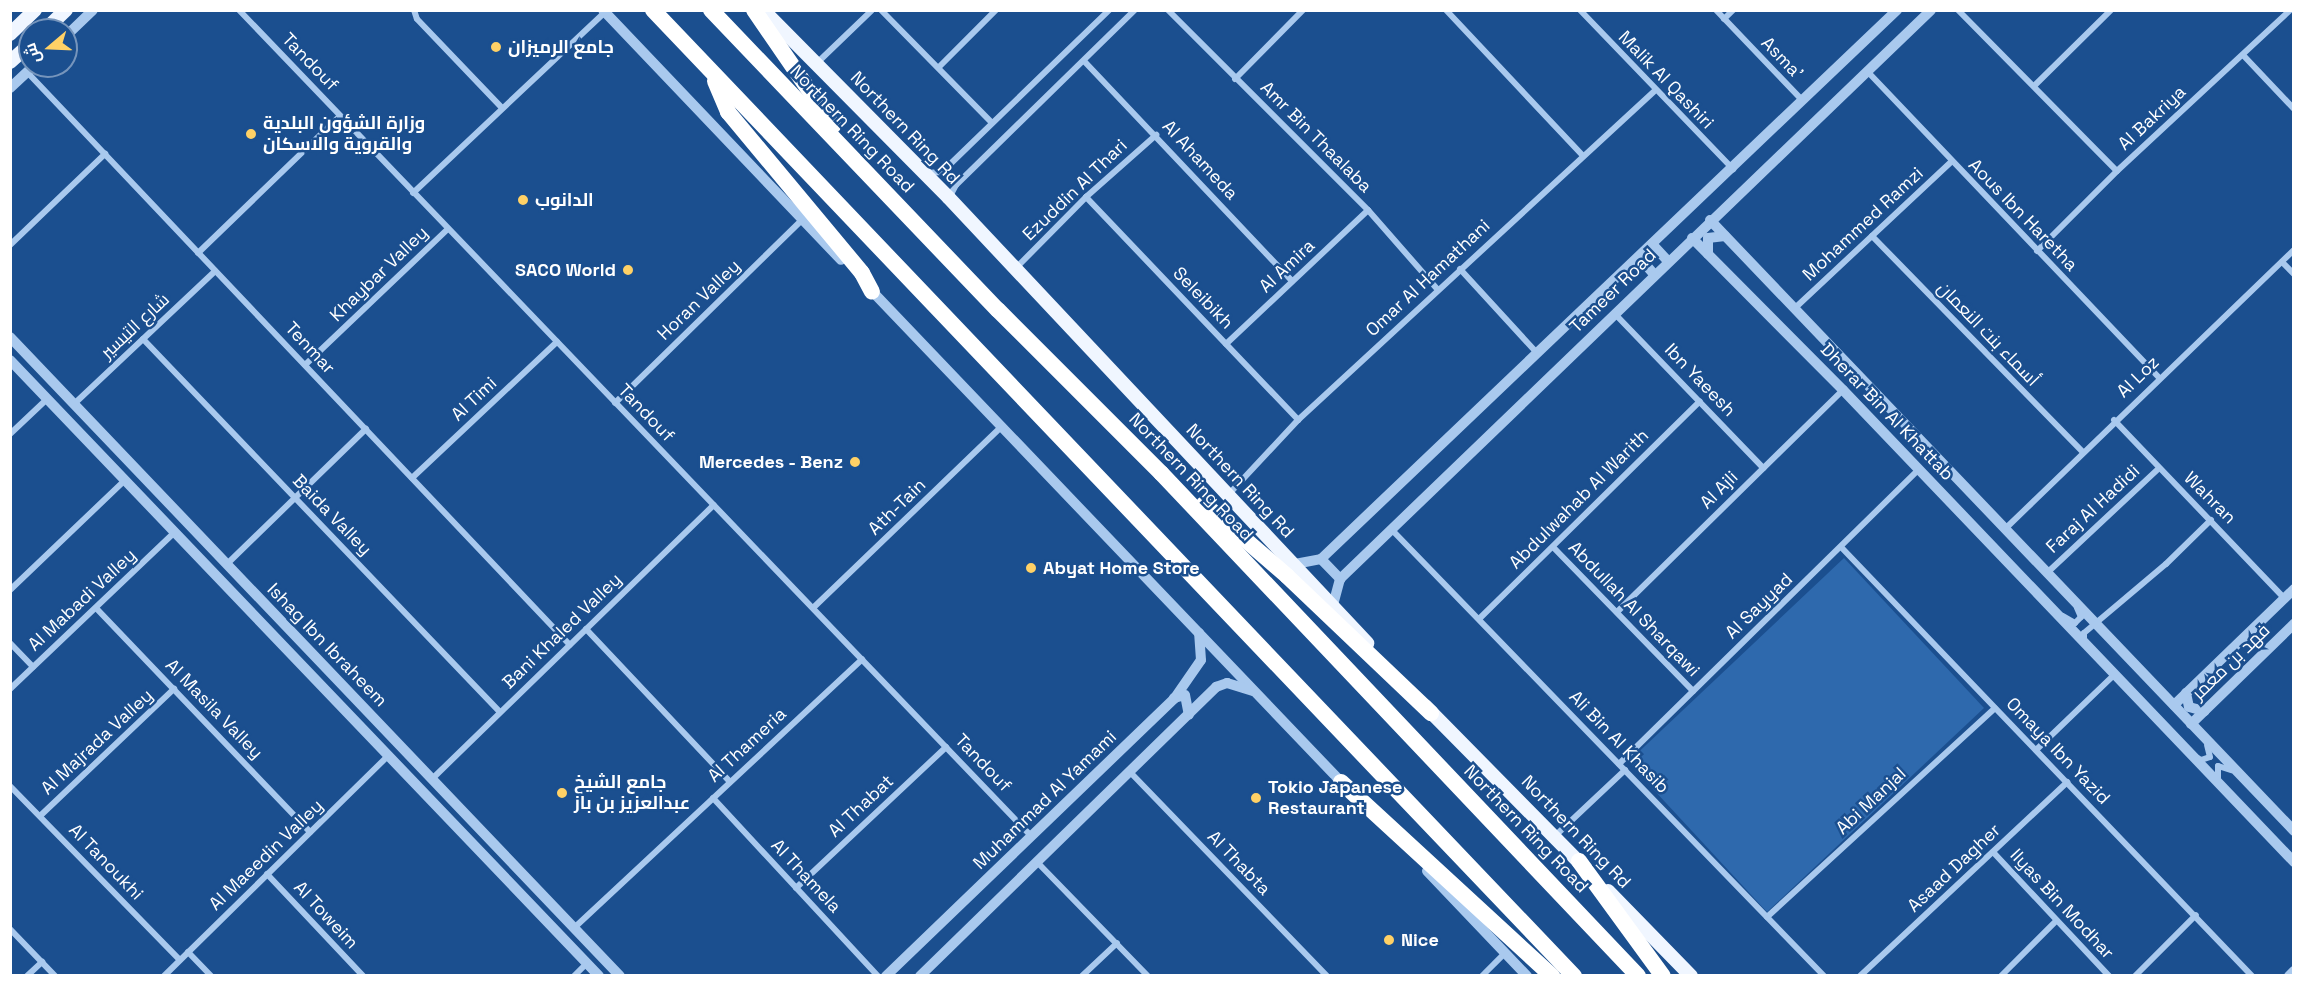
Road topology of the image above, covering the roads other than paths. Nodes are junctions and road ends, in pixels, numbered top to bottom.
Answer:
1 (35, 10) edge
2 (93, 10) edge
3 (239, 10) edge
4 (414, 10) edge
5 (653, 10) edge
6 (711, 10) edge
7 (754, 10) edge
8 (763, 10) edge
9 (872, 10) edge
10 (881, 10) edge
11 (996, 10) edge
12 (1109, 10) edge
13 (1135, 10) edge
14 (1168, 10) edge
15 (1303, 10) edge
16 (1446, 10) edge
17 (1580, 10) edge
18 (1716, 10) edge
19 (1733, 10) edge
20 (1897, 10) edge
21 (1932, 10) edge
22 (1958, 10) edge
23 (2111, 10) edge
24 (2290, 10) edge
25 (604, 11) edge
26 (1724, 19) junction
27 (78, 24) edge
28 (10, 34) edge
29 (2243, 55) junction
30 (1084, 61) junction
31 (817, 63) junction
32 (939, 67) junction
33 (1867, 71) junction
34 (711, 72) junction
35 (39, 78) edge
36 (1235, 79) junction
37 (2034, 86) junction
38 (1654, 92) junction
39 (1802, 100) junction
40 (502, 108) junction
41 (2294, 109) edge
42 (340, 116) junction
43 (992, 123) junction
44 (1155, 135) junction
45 (105, 154) junction
46 (1582, 155) junction
47 (852, 156) junction
48 (1951, 162) junction
49 (1733, 169) junction
50 (2117, 171) junction
51 (942, 172) junction
52 (924, 173) junction
53 (956, 185) junction
54 (413, 193) junction
55 (1086, 197) junction
56 (949, 198) junction
57 (1368, 210) junction
58 (803, 219) junction
59 (1710, 220) junction
60 (448, 229) junction
61 (1725, 236) junction
62 (1872, 236) junction
63 (1692, 238) junction
64 (1652, 244) junction
65 (10, 245) edge
66 (2294, 250) edge
67 (2037, 251) junction
68 (198, 253) junction
69 (1708, 254) junction
70 (1639, 257) junction
71 (1668, 261) junction
72 (2282, 261) junction
73 (1015, 268) junction
74 (1460, 269) junction
75 (215, 271) junction
76 (1654, 274) junction
77 (2294, 274) edge
78 (1292, 281) junction
79 (1438, 290) junction
80 (872, 292) junction
81 (1796, 308) junction
82 (1614, 313) junction
83 (10, 337) edge
84 (142, 339) junction
85 (557, 342) junction
86 (1226, 344) junction
87 (1538, 354) junction
88 (10, 360) edge
89 (305, 365) junction
90 (2159, 378) junction
91 (1843, 390) junction
92 (47, 399) junction
93 (1700, 401) junction
94 (615, 403) junction
95 (74, 404) junction
96 (1298, 420) junction
97 (2114, 420) junction
98 (1001, 427) junction
99 (366, 429) junction
100 (10, 434) edge
101 (2083, 452) junction
102 (1763, 468) junction
103 (1919, 469) junction
104 (2158, 469) junction
105 (1161, 473) junction
106 (412, 478) junction
107 (125, 480) junction
108 (1228, 494) junction
109 (295, 498) junction
110 (714, 505) junction
111 (2211, 520) junction
112 (2006, 528) junction
113 (1392, 530) junction
114 (175, 532) junction
115 (1553, 547) junction
116 (1841, 547) junction
117 (1321, 559) junction
118 (227, 564) junction
119 (1295, 564) junction
120 (2048, 572) junction
121 (1340, 579) junction
122 (2294, 589) edge
123 (10, 590) edge
124 (2069, 595) junction
125 (2284, 598) junction
126 (1333, 605) junction
127 (96, 608) junction
128 (813, 608) junction
129 (1617, 612) junction
130 (2054, 613) junction
131 (1479, 619) junction
132 (2294, 624) edge
133 (2096, 626) junction
134 (586, 629) junction
135 (1199, 633) junction
136 (10, 643) edge
137 (570, 645) junction
138 (2086, 645) junction
139 (862, 659) junction
140 (33, 667) junction
141 (2114, 675) junction
142 (10, 688) edge
143 (174, 689) junction
144 (1254, 691) junction
145 (1694, 692) junction
146 (2186, 693) junction
147 (351, 694) junction
148 (1174, 699) junction
149 (2174, 705) junction
150 (341, 706) junction
151 (1995, 708) junction
152 (2204, 711) junction
153 (500, 712) junction
154 (1431, 712) junction
155 (1189, 715) junction
156 (2191, 724) junction
157 (2200, 736) junction
158 (946, 747) junction
159 (2036, 750) junction
160 (2188, 751) junction
161 (388, 756) junction
162 (1619, 764) junction
163 (1624, 770) junction
164 (2231, 770) junction
165 (1130, 772) junction
166 (432, 778) junction
167 (730, 782) junction
168 (1341, 782) junction
169 (2067, 782) junction
170 (10, 786) edge
171 (2223, 788) junction
172 (713, 798) junction
173 (40, 816) junction
174 (2294, 831) edge
175 (310, 832) junction
176 (1556, 835) junction
177 (1032, 836) junction
178 (1993, 852) junction
179 (1579, 861) junction
180 (1037, 862) junction
181 (2294, 862) edge
182 (267, 874) junction
183 (796, 888) junction
184 (2196, 915) junction
185 (1767, 917) junction
186 (2056, 921) junction
187 (574, 928) junction
188 (10, 929) edge
189 (1117, 943) junction
190 (188, 952) junction
191 (1505, 953) junction
192 (180, 960) junction
193 (42, 962) junction
194 (587, 963) junction
195 (2294, 971) edge
196 (926, 974) edge
197 (27, 975) edge
198 (55, 975) edge
199 (164, 975) edge
200 (211, 975) edge
201 (363, 975) edge
202 (574, 975) edge
203 (599, 975) edge
204 (620, 975) edge
205 (878, 975) edge
206 (886, 975) edge
207 (1082, 975) edge
208 (1148, 975) edge
209 (1327, 975) edge
210 (1482, 975) edge
211 (1527, 975) edge
212 (1552, 975) edge
213 (1575, 975) edge
214 (1638, 975) edge
215 (1663, 975) edge
216 (1691, 975) edge
217 (1824, 975) edge
218 (1860, 975) edge
219 (2001, 975) edge
220 (2109, 975) edge
221 (2135, 975) edge
222 (2252, 975) edge
223 (2289, 975) edge

1 - 28 main road
2 - 27 street
3 - 42 street, Tandouf
4 - 40 street
5 - 34 highway
6 - 47 highway, Northern Ring Road
7 - 47 highway
8 - 31 main road, Northern Ring Rd
9 - 31 street
10 - 32 street
11 - 32 street
12 - 43 street
13 - 30 street
14 - 36 street, Amr Bin Thaalaba
15 - 36 street
16 - 46 street
17 - 38 street, Malik Al Qashiri
18 - 26 street, Asma'
19 - 26 street
20 - 39 street
21 - 33 street, Tameer Road
22 - 37 street
23 - 37 street
24 - 29 street, Al Bakriya
25 - 40 street
25 - 58 street
26 - 39 street, Asma'
29 - 41 street
29 - 50 street, Al Bakriya
30 - 44 street, Al Ahameda
30 - 53 street
31 - 52 main road, Northern Ring Rd
32 - 43 street
33 - 48 street, Aous Ibn Haretha
33 - 59 street, Tameer Road
34 - 80 highway
34 - 213 highway
35 - 45 street, Tenmar
36 - 57 street, Amr Bin Thaalaba
37 - 50 street
38 - 46 street, Omar Al Hamathani
38 - 49 street, Malik Al Qashiri
39 - 49 street
40 - 54 street
42 - 54 street, Tandouf
42 - 68 street
43 - 51 street
44 - 55 street, Ezuddin Al Thari
44 - 78 street, Al Ahameda
45 - 65 street
45 - 68 street, Tenmar
46 - 74 street, Omar Al Hamathani
47 - 105 highway, Northern Ring Road
48 - 62 street, Mohammed Ramzi
48 - 67 street, Aous Ibn Haretha
49 - 64 street
50 - 67 street, Al Bakriya
51 - 52 street
51 - 53 street
52 - 56 main road, Northern Ring Rd
53 - 56 street
54 - 60 street, Tandouf
55 - 73 street, Ezuddin Al Thari
55 - 86 street, Seleibikh
56 - 73 main road, Northern Ring Rd
57 - 78 street, Al Amira
57 - 79 street, Amr Bin Thaalaba
58 - 80 street
58 - 94 street, Horan Valley
59 - 61 street, Dherar Bin Al Khattab
59 - 63 street, Tameer Road
60 - 85 street, Tandouf
60 - 89 street, Khaybar Valley
61 - 69 street
61 - 81 street, Dherar Bin Al Khattab
62 - 81 street, Mohammed Ramzi
62 - 101 street, أسماء بنت النعمان
63 - 69 street, Dherar Bin Al Khattab
63 - 71 street, Tameer Road
64 - 70 street
64 - 71 street
66 - 72 street, Al Loz
67 - 90 street, Aous Ibn Haretha
68 - 75 street, Tenmar
69 - 91 street, Dherar Bin Al Khattab
70 - 76 street
70 - 87 street
71 - 76 street, Tameer Road
72 - 77 street
72 - 90 street, Al Loz
73 - 108 main road, Northern Ring Rd
74 - 79 street, Omar Al Hamathani
74 - 87 street
75 - 84 street, شارع التيسير
75 - 89 street, Tenmar
76 - 82 street, Tameer Road
78 - 86 street, Al Amira
79 - 96 street, Omar Al Hamathani
80 - 98 street
81 - 112 street, Dherar Bin Al Khattab
82 - 93 street, Ibn Yaeesh
82 - 113 street, Tameer Road
83 - 95 street, Ishag Ibn Ibraheem
84 - 95 street, شارع التيسير
84 - 109 street, Baida Valley
85 - 94 street, Tandouf
85 - 106 street, Al Timi
86 - 96 street, Seleibikh
87 - 117 street
88 - 92 street, Ishag Ibn Ibraheem
89 - 99 street, Tenmar
90 - 97 street, Al Loz
91 - 102 street, Al Ajli
91 - 103 street, Dherar Bin Al Khattab
92 - 100 street
92 - 107 street, Ishag Ibn Ibraheem
93 - 102 street, Ibn Yaeesh
93 - 115 street, Abdulwahab Al Warith
94 - 110 street, Tandouf
95 - 118 street, Ishag Ibn Ibraheem
96 - 108 street, Omar Al Hamathani
97 - 101 street, Al Loz
97 - 104 street, Wahran
98 - 128 street, Ath-Tain
98 - 135 street
99 - 106 street, Tenmar
99 - 109 street
101 - 112 street, Al Loz
102 - 129 street, Al Ajli
103 - 116 street, Al Sayyad
103 - 130 street, Dherar Bin Al Khattab
104 - 111 street, Wahran
104 - 120 street, Faraj Al Hadidi
105 - 154 highway
105 - 214 highway, Northern Ring Road
106 - 137 street, Tenmar
107 - 114 street, Ishag Ibn Ibraheem
107 - 123 street
108 - 119 main road, Northern Ring Rd
109 - 118 street
109 - 153 street, Baida Valley
110 - 128 street, Tandouf
110 - 134 street, Bani Khaled Valley
111 - 125 street, Wahran
111 - 133 street
112 - 120 street, Dherar Bin Al Khattab
113 - 121 street, Tameer Road
113 - 131 street, Ali Bin Al Khasib
114 - 127 street, Al Mabadi Valley
114 - 150 street, Ishag Ibn Ibraheem
115 - 129 street, Abdullah Al Sharqawi
115 - 131 street, Abdulwahab Al Warith
116 - 145 street, Al Sayyad
116 - 151 street, Omaya Ibn Yazid
117 - 119 street
117 - 121 street
118 - 147 street, Ishag Ibn Ibraheem
119 - 126 main road, Northern Ring Rd
120 - 124 street, Dherar Bin Al Khattab
121 - 126 street
122 - 125 street
124 - 130 street, Dherar Bin Al Khattab
124 - 133 street, Dherar Bin Al Khattab
125 - 146 street
126 - 154 main road, Northern Ring Rd
127 - 140 street, Al Mabadi Valley
127 - 143 street, Al Masila Valley
128 - 139 street, Tandouf
129 - 145 street, Abdullah Al Sharqawi
130 - 138 street, Dherar Bin Al Khattab
131 - 162 street, Ali Bin Al Khasib
132 - 152 street, فهد بن معمر
133 - 138 street
133 - 149 street, Dherar Bin Al Khattab
134 - 137 street, Bani Khaled Valley
134 - 167 street
135 - 144 street
135 - 148 street, Muhammad Al Yamami
136 - 140 street
137 - 153 street, Bani Khaled Valley
138 - 141 street, Dherar Bin Al Khattab
139 - 158 street, Tandouf
139 - 167 street, Al Thameria
140 - 142 street, Al Mabadi Valley
141 - 159 street
141 - 160 street, Dherar Bin Al Khattab
143 - 173 street, Al Majrada Valley
143 - 175 street, Al Masila Valley
144 - 155 street
144 - 168 street
145 - 162 street, Al Sayyad
146 - 149 street
146 - 152 street
147 - 150 street
147 - 166 street, Ishag Ibn Ibraheem
148 - 155 street
148 - 177 street, Muhammad Al Yamami
149 - 156 street, Dherar Bin Al Khattab
150 - 161 street, Ishag Ibn Ibraheem
151 - 159 street, Omaya Ibn Yazid
151 - 185 street, Abi Manjal
152 - 156 street, فهد بن معمر
153 - 166 street, Bani Khaled Valley
154 - 176 main road, Northern Ring Rd
155 - 165 street
156 - 157 street, Dherar Bin Al Khattab
157 - 160 street, Dherar Bin Al Khattab
157 - 164 street, Dherar Bin Al Khattab
158 - 177 street, Tandouf
158 - 183 street, Al Thabat
159 - 169 street, Omaya Ibn Yazid
160 - 171 street, Dherar Bin Al Khattab
161 - 175 street, Al Maeedin Valley
161 - 194 street, Ishag Ibn Ibraheem
162 - 163 street, Ali Bin Al Khasib
163 - 176 street
163 - 185 street, Ali Bin Al Khasib
164 - 171 street
164 - 174 street, Dherar Bin Al Khattab
165 - 180 street
165 - 209 street, Al Thabta
166 - 187 street, Ishag Ibn Ibraheem
167 - 172 street, Al Thameria
168 - 191 street
168 - 212 highway
169 - 178 street, Asaad Dagher
169 - 184 street, Omaya Ibn Yazid
170 - 173 street, Al Tanoukhi
171 - 181 street, Dherar Bin Al Khattab
172 - 183 street, Al Thamela
172 - 187 street, Al Thameria
173 - 192 street, Al Tanoukhi
175 - 182 street, Al Maeedin Valley
176 - 179 main road, Northern Ring Rd
177 - 206 street, Muhammad Al Yamami
178 - 186 street, Ilyas Bin Modhar
178 - 218 street, Asaad Dagher
179 - 215 highway
179 - 216 main road, Northern Ring Rd
180 - 189 street
180 - 196 street
182 - 190 street, Al Maeedin Valley
182 - 201 street, Al Toweim
183 - 205 street, Al Thamela
184 - 221 street
184 - 222 street, Omaya Ibn Yazid
185 - 217 street, Ali Bin Al Khasib
186 - 219 street
186 - 220 street, Ilyas Bin Modhar
187 - 204 street, Ishag Ibn Ibraheem
188 - 193 street
189 - 207 street
189 - 208 street
190 - 192 street, Al Maeedin Valley
190 - 200 street
191 - 210 street
191 - 211 street
192 - 199 street, Al Maeedin Valley
193 - 197 street
193 - 198 street
194 - 202 street
194 - 203 street, Ishag Ibn Ibraheem
195 - 223 street

